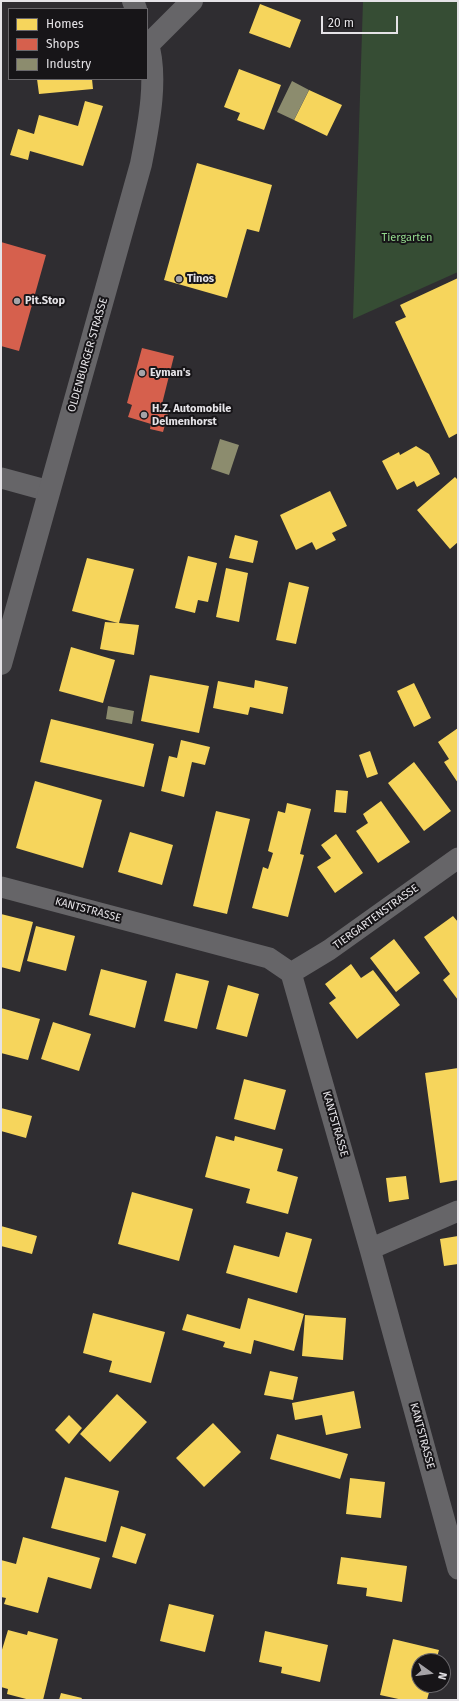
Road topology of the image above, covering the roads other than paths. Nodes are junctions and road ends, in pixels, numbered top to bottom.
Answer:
1 (192, 1) edge
2 (148, 43) edge
3 (1, 478) edge
4 (49, 491) junction
5 (1, 664) edge
6 (458, 858) edge
7 (1, 887) edge
8 (291, 973) junction
9 (458, 1211) edge
10 (370, 1249) junction
11 (458, 1567) edge

1 - 2 main road
2 - 4 main road, OLDENBURGER STRASSE
3 - 4 street
4 - 5 main road, OLDENBURGER STRASSE
6 - 8 street, TIERGARTENSTRASSE
7 - 8 street, KANTSTRASSE
8 - 10 street, KANTSTRASSE
9 - 10 street
10 - 11 street, KANTSTRASSE

